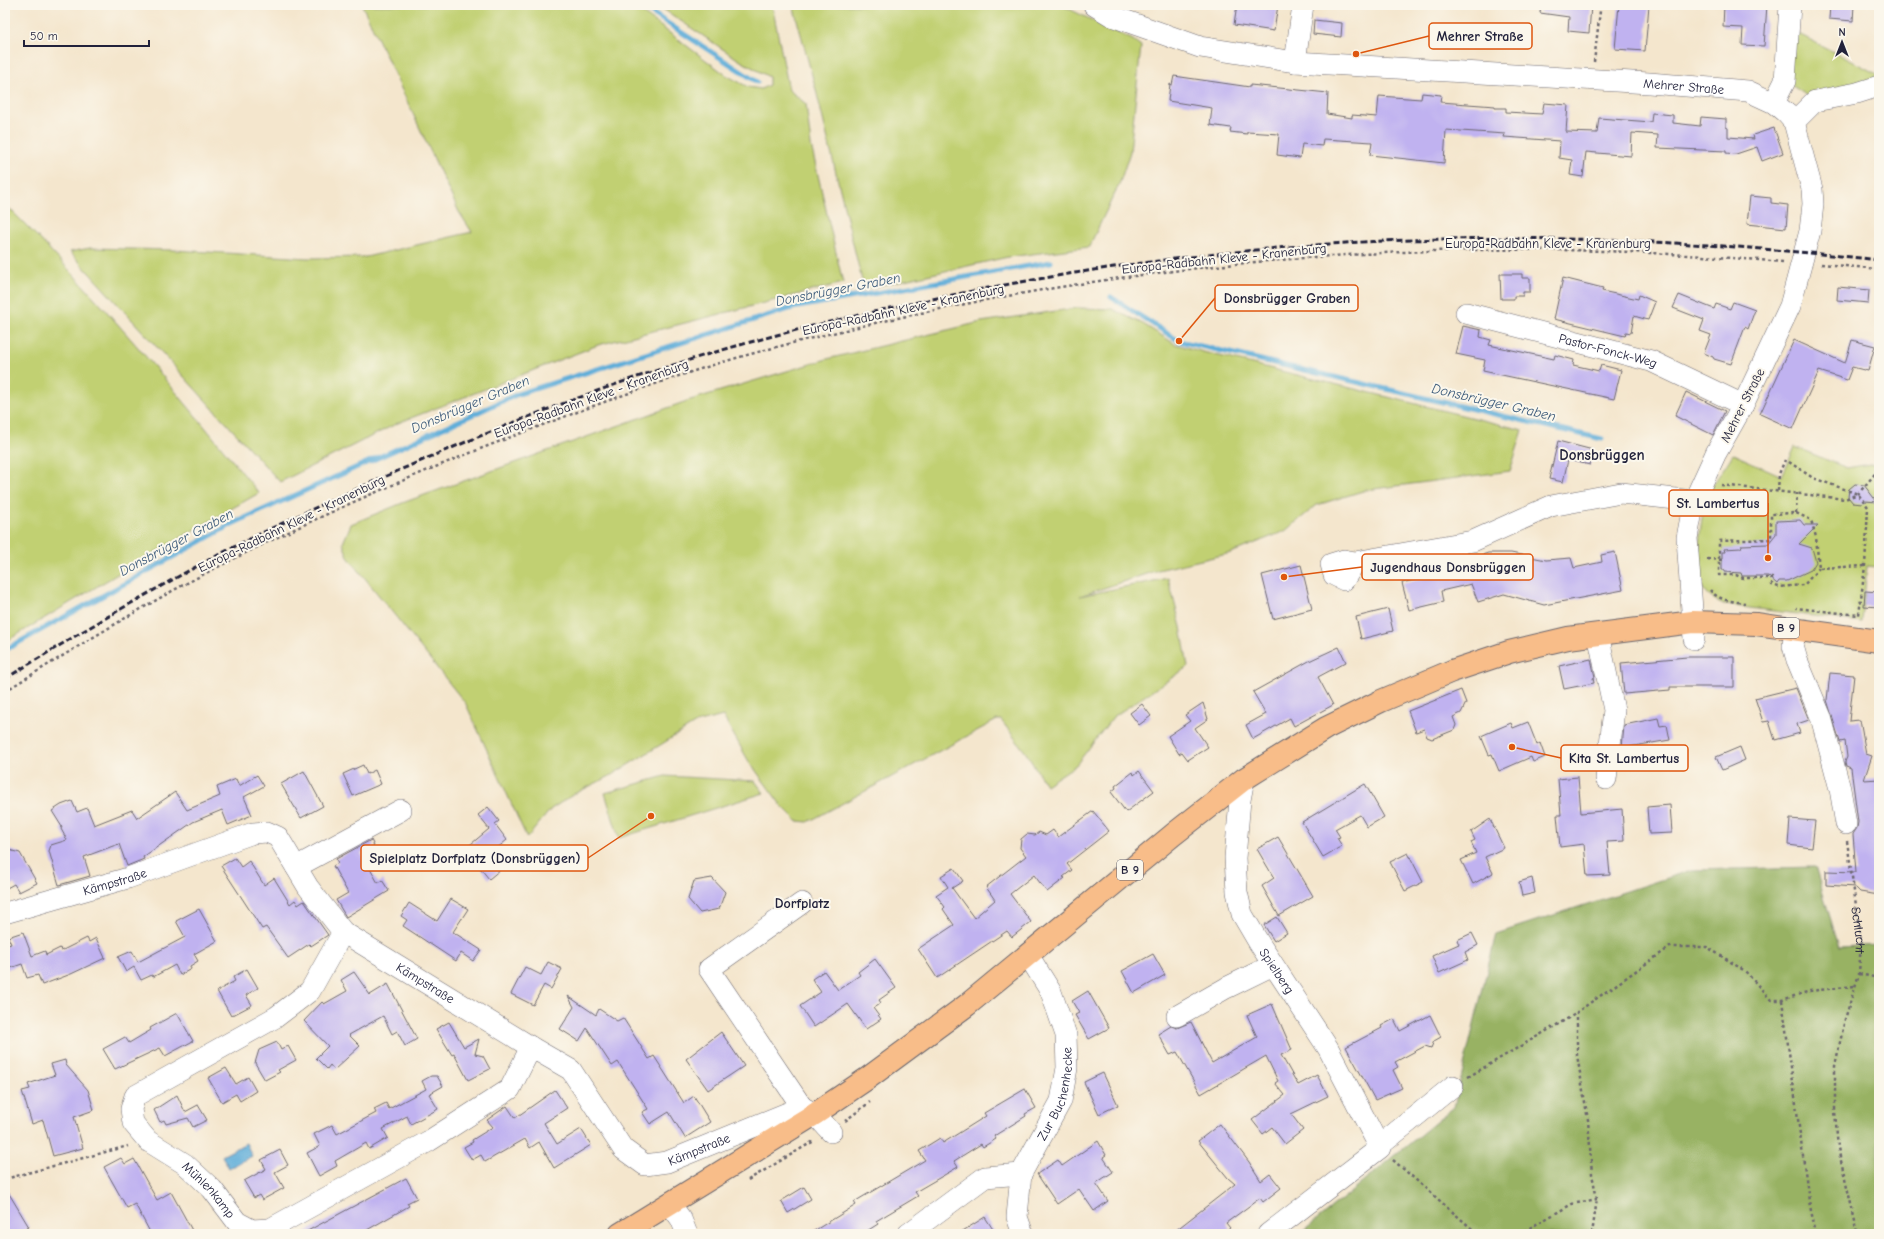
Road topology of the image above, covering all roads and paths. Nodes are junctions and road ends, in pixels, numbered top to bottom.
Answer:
1 (1094, 5) edge
2 (1303, 5) edge
3 (1598, 5) edge
4 (1790, 5) edge
5 (1295, 62) junction
6 (1592, 80) junction
7 (1879, 86) edge
8 (1774, 103) junction
9 (1794, 122) junction
10 (1802, 263) junction
11 (1879, 269) edge
12 (1466, 313) dead end
13 (1743, 405) junction
14 (1785, 460) dead end
15 (1789, 462) dead end
16 (1879, 469) edge
17 (1703, 481) junction
18 (1778, 491) junction
19 (1797, 493) junction
20 (1858, 494) junction
21 (1694, 501) junction
22 (1796, 513) junction
23 (1355, 562) dead end
24 (1865, 566) junction
25 (1819, 568) junction
26 (1706, 585) dead end
27 (1751, 603) dead end
28 (1790, 608) dead end
29 (1795, 629) junction
30 (1694, 630) junction
31 (1598, 634) junction
32 (1879, 641) edge
33 (5, 691) edge
34 (1244, 779) junction
35 (1606, 779) dead end
36 (401, 810) dead end
37 (1846, 824) joint
38 (296, 867) junction
39 (802, 903) dead end
40 (5, 913) edge
41 (344, 932) junction
42 (1028, 955) junction
43 (1273, 965) junction
44 (1859, 974) junction
45 (1879, 978) edge
46 (1855, 986) junction
47 (1782, 1000) junction
48 (1577, 1012) junction
49 (1177, 1016) dead end
50 (531, 1047) junction
51 (1453, 1086) joint
52 (875, 1098) dead end
53 (809, 1110) junction
54 (831, 1132) junction
55 (148, 1141) junction
56 (1379, 1147) junction
57 (1021, 1174) junction
58 (5, 1179) edge
59 (742, 1183) dead end
60 (1597, 1199) junction
61 (670, 1204) junction
62 (620, 1234) edge
63 (687, 1234) edge
64 (908, 1234) edge
65 (1023, 1234) edge
66 (1268, 1234) edge
67 (1478, 1234) edge
68 (1519, 1234) edge
69 (1592, 1234) edge
70 (1816, 1234) edge
71 (1858, 1234) edge

1 - 5 street, Mehrer Straße
2 - 5 street
3 - 6 path
4 - 8 street
5 - 6 street, Mehrer Straße
6 - 8 street, Mehrer Straße
7 - 9 street
8 - 9 street, Mehrer Straße
9 - 10 street, Mehrer Straße
10 - 11 path, Europa-Radbahn Kleve - Kranenburg
10 - 13 street, Mehrer Straße
10 - 33 path, Europa-Radbahn Kleve - Kranenburg
12 - 13 street, Pastor-Fonck-Weg
13 - 17 street, Mehrer Straße
14 - 18 path
15 - 20 path
16 - 20 path
17 - 18 path
17 - 21 street, Mehrer Straße
18 - 19 path
19 - 20 path
19 - 22 path
20 - 24 path
21 - 23 street
21 - 30 street, Mehrer Straße
22 - 25 path
22 - 25 path
24 - 25 path
24 - 28 path
26 - 27 path
29 - 30 main road, B 9
29 - 32 main road, B 9
29 - 37 street
30 - 31 main road, B 9
31 - 34 main road, B 9
31 - 35 street
34 - 42 main road, B 9
34 - 43 street, Spielberg
36 - 38 street
37 - 44 path, Schlucht
38 - 40 street, Kämpstraße
38 - 41 street, Kämpstraße
39 - 53 street
41 - 50 street, Kämpstraße
41 - 55 street, Mühlenkamp
42 - 53 main road, B 9
42 - 57 street, Zur Buchenhecke
43 - 49 street
43 - 56 street, Spielberg
44 - 45 path
44 - 46 path, Schlucht
46 - 47 path
46 - 71 path, Schlucht
47 - 48 path
47 - 70 path
48 - 51 path
48 - 60 path
50 - 53 street, Kämpstraße
50 - 55 street, Mühlenkamp
51 - 56 street
52 - 54 path
53 - 54 street
53 - 61 main road, B 9
54 - 59 path
55 - 58 path
56 - 66 street
56 - 67 path
57 - 64 street
57 - 65 street, Zur Buchenhecke
60 - 68 path
60 - 69 path
61 - 62 main road, B 9
61 - 63 street

